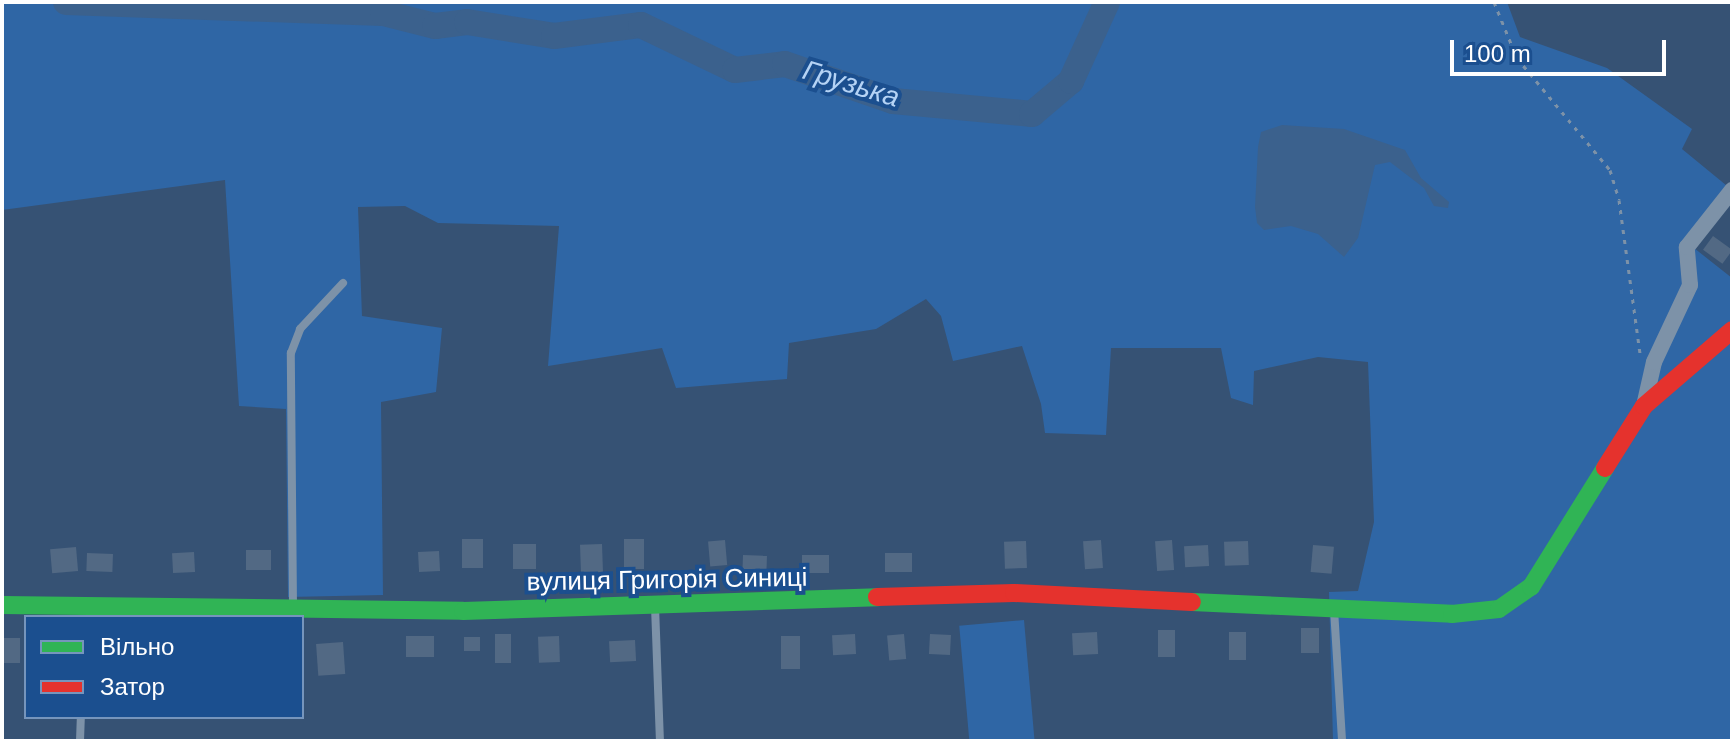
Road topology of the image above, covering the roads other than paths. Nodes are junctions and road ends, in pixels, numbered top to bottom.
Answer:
1 (1732, 190) edge
2 (343, 283) dead end
3 (1732, 330) edge
4 (1644, 406) junction
5 (2, 605) edge
6 (655, 605) junction
7 (1333, 605) junction
8 (293, 607) junction
9 (84, 613) edge
10 (81, 719) edge
11 (80, 741) edge
12 (660, 741) edge
13 (1342, 741) edge

1 - 4 street
2 - 8 lane
3 - 4 street, вулиця Григорія Синиці
4 - 7 street, вулиця Григорія Синиці
5 - 9 street, вулиця Григорія Синиці
6 - 7 street, вулиця Григорія Синиці
6 - 8 street, вулиця Григорія Синиці
6 - 12 lane
7 - 13 lane
8 - 9 street, вулиця Григорія Синиці
10 - 11 lane

